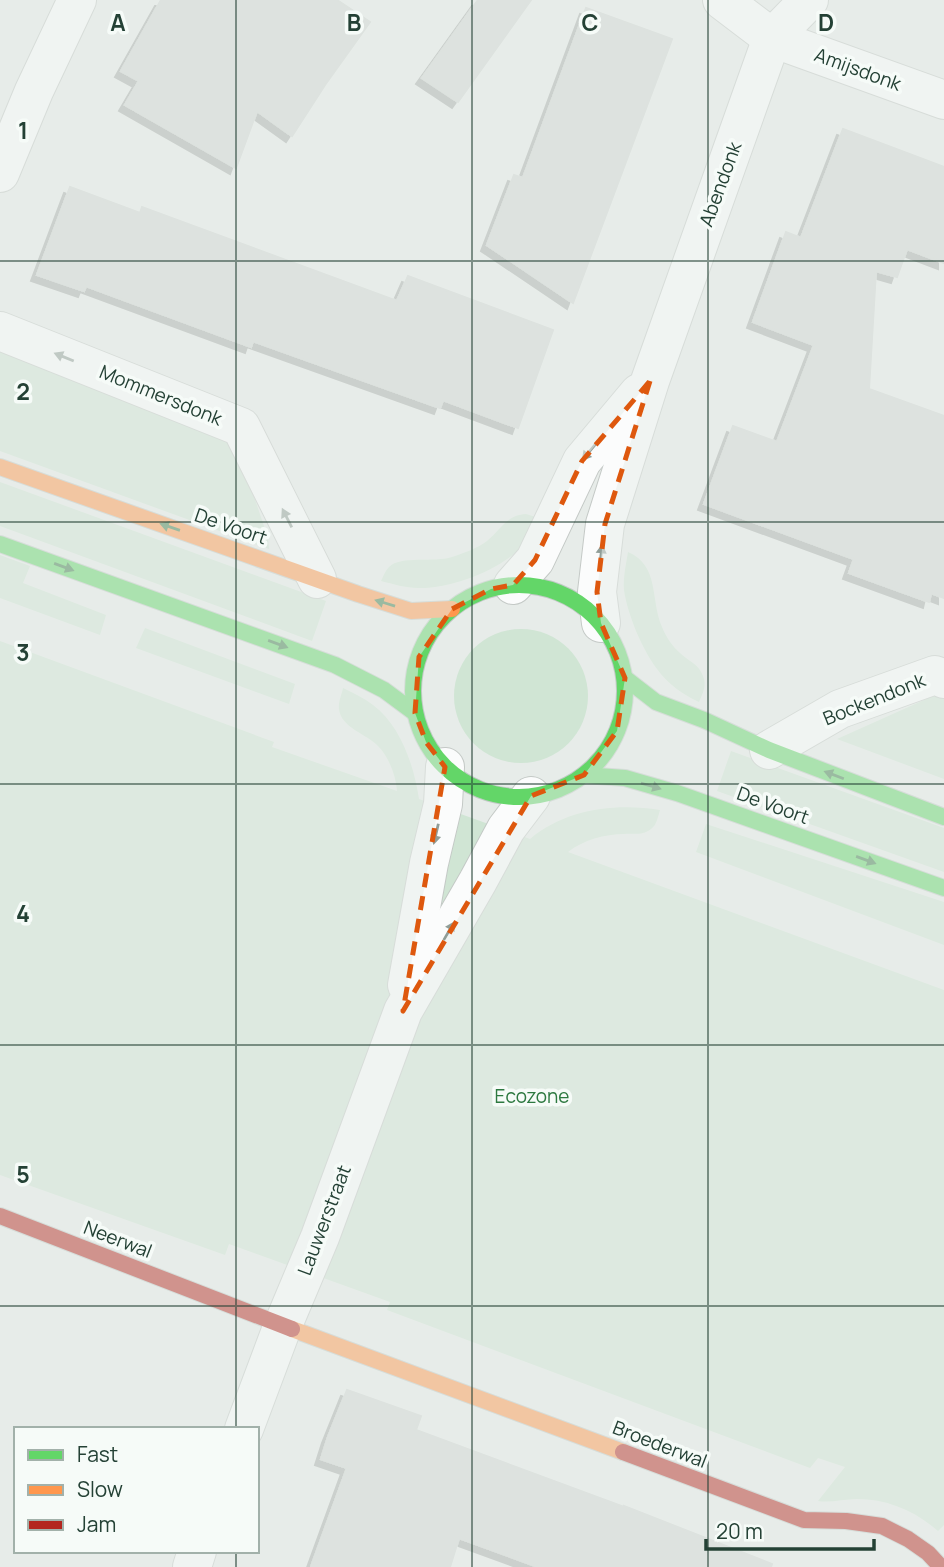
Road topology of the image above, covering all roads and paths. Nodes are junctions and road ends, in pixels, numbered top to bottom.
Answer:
1 (77, 0) edge
2 (722, 0) edge
3 (809, 0) edge
4 (772, 38) junction
5 (944, 100) edge
6 (0, 173) edge
7 (0, 331) edge
8 (650, 381) junction
9 (0, 467) edge
10 (0, 544) edge
11 (317, 579) junction
12 (513, 585) junction
13 (452, 610) junction
14 (601, 623) junction
15 (625, 678) junction
16 (944, 678) edge
17 (415, 713) junction
18 (769, 750) junction
19 (445, 767) junction
20 (584, 775) junction
21 (531, 796) junction
22 (944, 817) edge
23 (944, 888) edge
24 (403, 1011) junction
25 (0, 1216) edge
26 (283, 1325) junction
27 (245, 1427) edge
28 (941, 1567) edge

1 - 6 street
2 - 4 street, Amijsdonk
3 - 4 street, Abendonk
4 - 5 street, Amijsdonk
4 - 8 street, Abendonk
11 -> 7 street, Mommersdonk
8 -> 12 street, Abendonk
14 -> 8 street, Abendonk
11 -> 9 street, De Voort
10 -> 17 street
13 -> 11 street, De Voort
12 - 13 street, De Voort
12 - 14 street, De Voort
13 - 17 street, De Voort
14 - 15 street, De Voort
15 - 18 street
15 - 20 street, De Voort
16 - 18 street, Bockendonk
17 - 19 street, De Voort
22 -> 18 street
19 - 21 street, De Voort
19 -> 24 street, Lauwerstraat
20 - 21 street, De Voort
20 -> 23 street, De Voort
24 -> 21 street, Lauwerstraat
24 - 26 street, Lauwerstraat
25 - 26 street, Neerwal
26 - 27 street, Lauwerstraat
26 - 28 street, Broederwal

